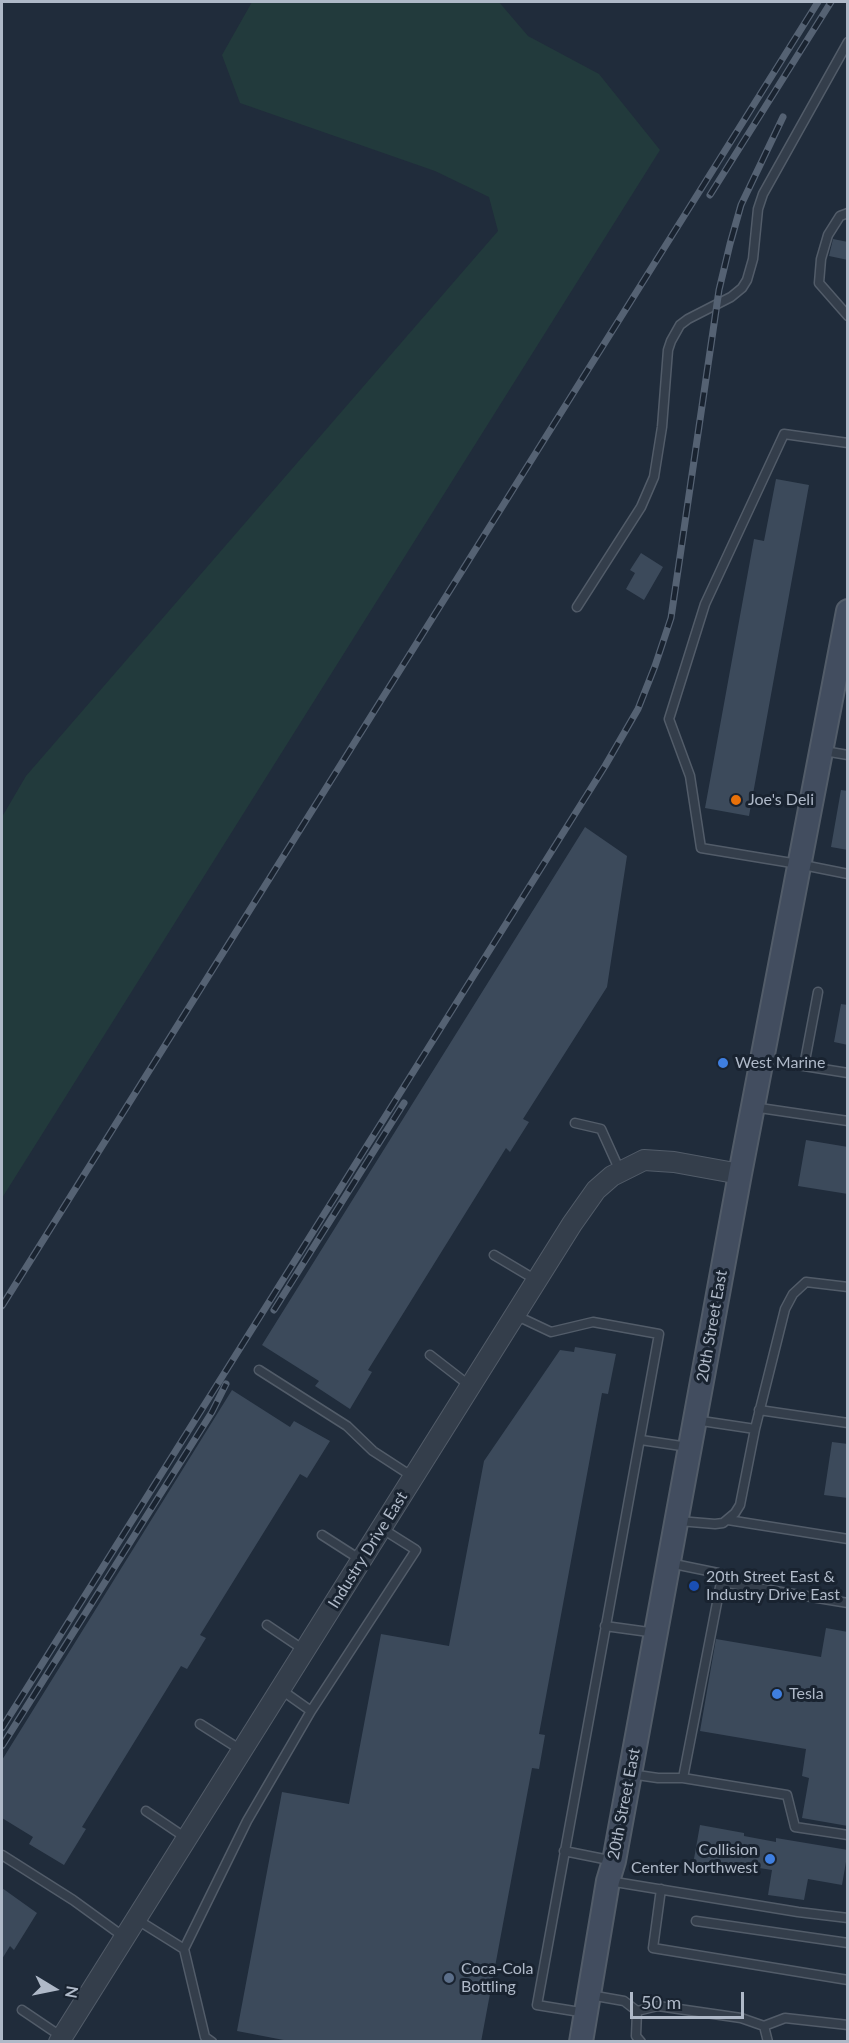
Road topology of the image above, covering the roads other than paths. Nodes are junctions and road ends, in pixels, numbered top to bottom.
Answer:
1 (848, 42) edge
2 (848, 213) edge
3 (848, 316) edge
4 (848, 443) edge
5 (577, 607) dead end
6 (848, 611) edge
7 (820, 751) junction
8 (848, 755) edge
9 (798, 864) junction
10 (848, 874) edge
11 (818, 992) dead end
12 (762, 1059) junction
13 (804, 1066) junction
14 (848, 1073) edge
15 (753, 1107) junction
16 (848, 1121) edge
17 (575, 1123) dead end
18 (620, 1171) junction
19 (740, 1174) junction
20 (494, 1255) dead end
21 (536, 1281) junction
22 (848, 1287) edge
23 (515, 1315) junction
24 (430, 1355) dead end
25 (259, 1370) dead end
26 (470, 1386) junction
27 (759, 1410) junction
28 (695, 1420) junction
29 (848, 1423) edge
30 (755, 1429) junction
31 (641, 1440) junction
32 (690, 1448) junction
33 (414, 1477) junction
34 (676, 1520) junction
35 (728, 1520) junction
36 (381, 1528) junction
37 (322, 1535) dead end
38 (848, 1539) edge
39 (361, 1560) junction
40 (668, 1563) junction
41 (721, 1582) junction
42 (848, 1603) edge
43 (267, 1624) dead end
44 (605, 1626) junction
45 (656, 1633) junction
46 (305, 1650) junction
47 (280, 1689) junction
48 (311, 1711) junction
49 (200, 1724) dead end
50 (241, 1751) junction
51 (630, 1774) junction
52 (683, 1778) junction
53 (146, 1811) dead end
54 (848, 1835) edge
55 (187, 1838) junction
56 (564, 1851) junction
57 (2, 1855) edge
58 (611, 1871) junction
59 (662, 1889) junction
60 (848, 1918) edge
61 (136, 1919) junction
62 (696, 1921) dead end
63 (125, 1937) junction
64 (848, 1943) edge
65 (184, 1949) junction
66 (848, 1980) edge
67 (588, 2004) junction
68 (22, 2010) dead end
69 (637, 2011) junction
70 (764, 2025) junction
71 (848, 2025) edge
72 (61, 2039) edge
73 (212, 2042) edge
74 (581, 2042) edge
75 (641, 2042) edge
76 (768, 2042) edge

1 - 5 lane
2 - 3 lane
4 - 9 lane
6 - 7 main road, 20th Street East
7 - 8 lane
7 - 9 main road, 20th Street East
9 - 10 lane
9 - 12 main road, 20th Street East
11 - 13 lane
12 - 13 lane
12 - 15 main road, 20th Street East
13 - 14 lane
15 - 16 lane
15 - 19 main road, 20th Street East
17 - 18 lane
18 - 19 street, Industry Drive East
18 - 21 street, Industry Drive East
19 - 28 main road, 20th Street East
20 - 21 lane
21 - 23 street, Industry Drive East
22 - 27 lane
23 - 26 street, Industry Drive East
23 - 31 lane
24 - 26 lane
25 - 33 lane
26 - 33 street, Industry Drive East
27 - 29 lane
27 - 30 lane
28 - 30 lane
28 - 32 main road, 20th Street East
30 - 35 lane
31 - 32 lane
31 - 44 lane
32 - 34 main road, 20th Street East
33 - 36 street, Industry Drive East
34 - 35 lane
34 - 40 main road, 20th Street East
35 - 38 lane
36 - 39 street, Industry Drive East
36 - 48 lane
37 - 39 lane
39 - 46 street, Industry Drive East
40 - 41 lane
40 - 45 main road, 20th Street East
41 - 42 lane
41 - 52 lane
43 - 46 lane
44 - 45 lane
44 - 56 lane
45 - 51 main road, 20th Street East
46 - 47 street, Industry Drive East
47 - 48 lane
47 - 50 street, Industry Drive East
48 - 65 lane
49 - 50 lane
50 - 55 street, Industry Drive East
51 - 52 lane
51 - 58 main road, 20th Street East
52 - 54 lane
53 - 55 lane
55 - 61 street, Industry Drive East
56 - 58 lane
56 - 67 lane
57 - 63 lane
58 - 59 lane
58 - 67 main road, 20th Street East
59 - 60 lane
59 - 66 lane
61 - 63 street, Industry Drive East
61 - 65 lane
62 - 64 lane
63 - 72 street, Industry Drive East
65 - 73 lane
67 - 69 lane
67 - 74 main road, 20th Street East
68 - 72 lane
69 - 70 lane
69 - 75 lane
70 - 71 lane
70 - 76 lane

